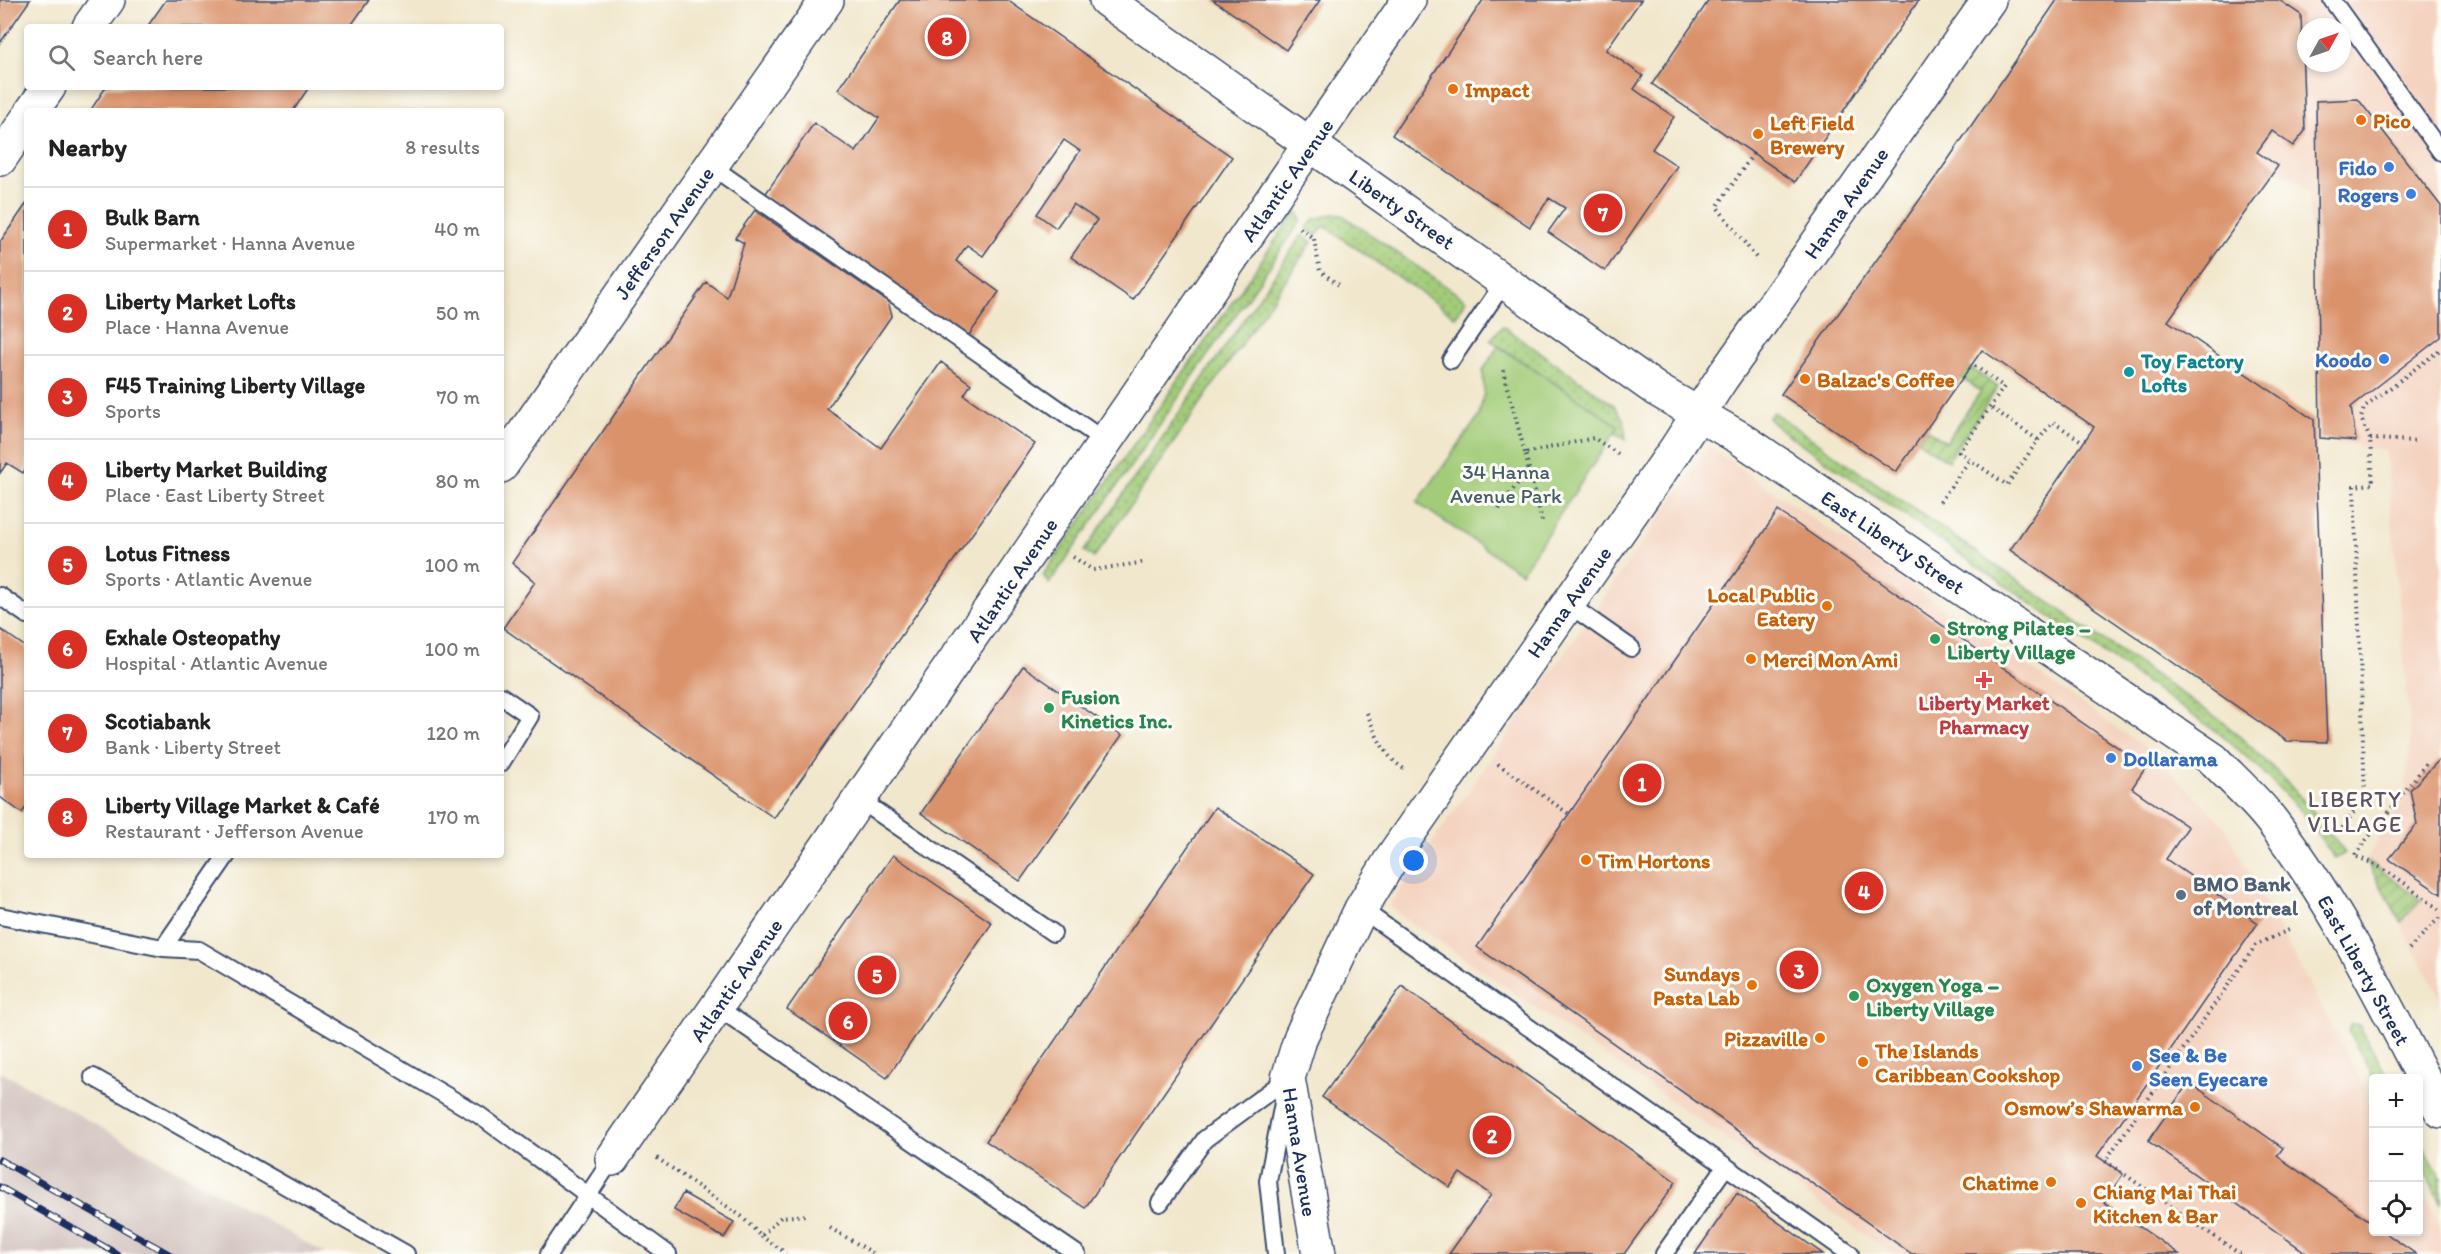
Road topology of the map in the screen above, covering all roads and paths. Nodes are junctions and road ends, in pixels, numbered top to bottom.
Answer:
1 (108, 0) edge
2 (827, 0) edge
3 (1106, 0) edge
4 (1409, 0) edge
5 (1989, 0) edge
6 (2332, 0) edge
7 (91, 24) edge
8 (47, 90) edge
9 (34, 108) edge
10 (24, 123) edge
11 (1312, 143) junction
12 (2441, 152) edge
13 (1753, 154) dead end
14 (0, 159) edge
15 (711, 166) junction
16 (1300, 228) dead end
17 (1758, 260) dead end
18 (1504, 281) junction
19 (1339, 285) dead end
20 (2441, 349) edge
21 (1450, 360) dead end
22 (1975, 366) dead end
23 (1503, 370) dead end
24 (1990, 407) junction
25 (1699, 413) junction
26 (2370, 439) junction
27 (2038, 440) junction
28 (2080, 440) dead end
29 (2416, 441) dead end
30 (1106, 442) junction
31 (1525, 453) junction
32 (1621, 456) dead end
33 (1970, 459) junction
34 (504, 462) edge
35 (1528, 469) junction
36 (1940, 502) dead end
37 (1499, 509) dead end
38 (1542, 521) dead end
39 (1073, 556) dead end
40 (1146, 562) dead end
41 (0, 596) edge
42 (1568, 604) junction
43 (24, 613) edge
44 (1631, 648) dead end
45 (504, 698) edge
46 (1367, 713) dead end
47 (504, 758) edge
48 (1495, 762) dead end
49 (2426, 764) dead end
50 (1404, 769) dead end
51 (860, 800) junction
52 (1569, 814) dead end
53 (2339, 833) dead end
54 (225, 858) edge
55 (1361, 909) junction
56 (2441, 914) edge
57 (0, 916) edge
58 (2291, 929) dead end
59 (1053, 933) dead end
60 (163, 948) junction
61 (2409, 949) dead end
62 (717, 1007) junction
63 (93, 1077) dead end
64 (1288, 1078) junction
65 (2441, 1111) edge
66 (651, 1154) dead end
67 (612, 1159) joint
68 (1726, 1166) junction
69 (588, 1195) junction
70 (1160, 1203) dead end
71 (808, 1215) dead end
72 (830, 1228) dead end
73 (761, 1236) junction
74 (786, 1253) edge
75 (406, 1254) edge
76 (549, 1254) edge
77 (668, 1254) edge
78 (875, 1254) edge
79 (1077, 1254) edge
80 (1276, 1254) edge
81 (1319, 1254) edge
82 (1664, 1254) edge
83 (1851, 1254) edge
84 (2240, 1254) edge

1 - 7 street
2 - 15 street, Jefferson Avenue
3 - 11 street, Liberty Street
4 - 11 street, Atlantic Avenue
5 - 25 street, Hanna Avenue
6 - 12 lane
8 - 9 street
10 - 14 street
11 - 18 street, Liberty Street
11 - 30 street, Atlantic Avenue
13 - 17 path
15 - 30 lane
15 - 34 street, Jefferson Avenue
16 - 19 path
18 - 21 lane
18 - 25 street, Liberty Street
20 - 26 path
22 - 24 path
23 - 31 path
24 - 27 path
24 - 33 path
25 - 42 street, Hanna Avenue
25 - 65 street, East Liberty Street
26 - 29 path
26 - 53 path
27 - 28 path
27 - 33 path
30 - 51 street, Atlantic Avenue
31 - 32 path
31 - 35 path
33 - 36 path
35 - 37 path
35 - 38 path
39 - 40 path
41 - 43 lane
42 - 44 lane
42 - 55 street, Hanna Avenue
45 - 47 lane
46 - 50 path
48 - 52 path
49 - 56 path
51 - 59 lane
51 - 62 street, Atlantic Avenue
54 - 60 lane
55 - 64 street, Hanna Avenue
55 - 68 lane
56 - 61 path
57 - 60 lane
58 - 84 path
60 - 69 lane
62 - 67 street, Atlantic Avenue
62 - 79 lane
63 - 75 lane
64 - 70 lane
64 - 80 lane
64 - 81 street, Hanna Avenue
66 - 73 path
67 - 69 lane
68 - 82 lane
68 - 83 lane
69 - 76 lane
69 - 77 lane
71 - 73 path
72 - 78 path
73 - 74 path

